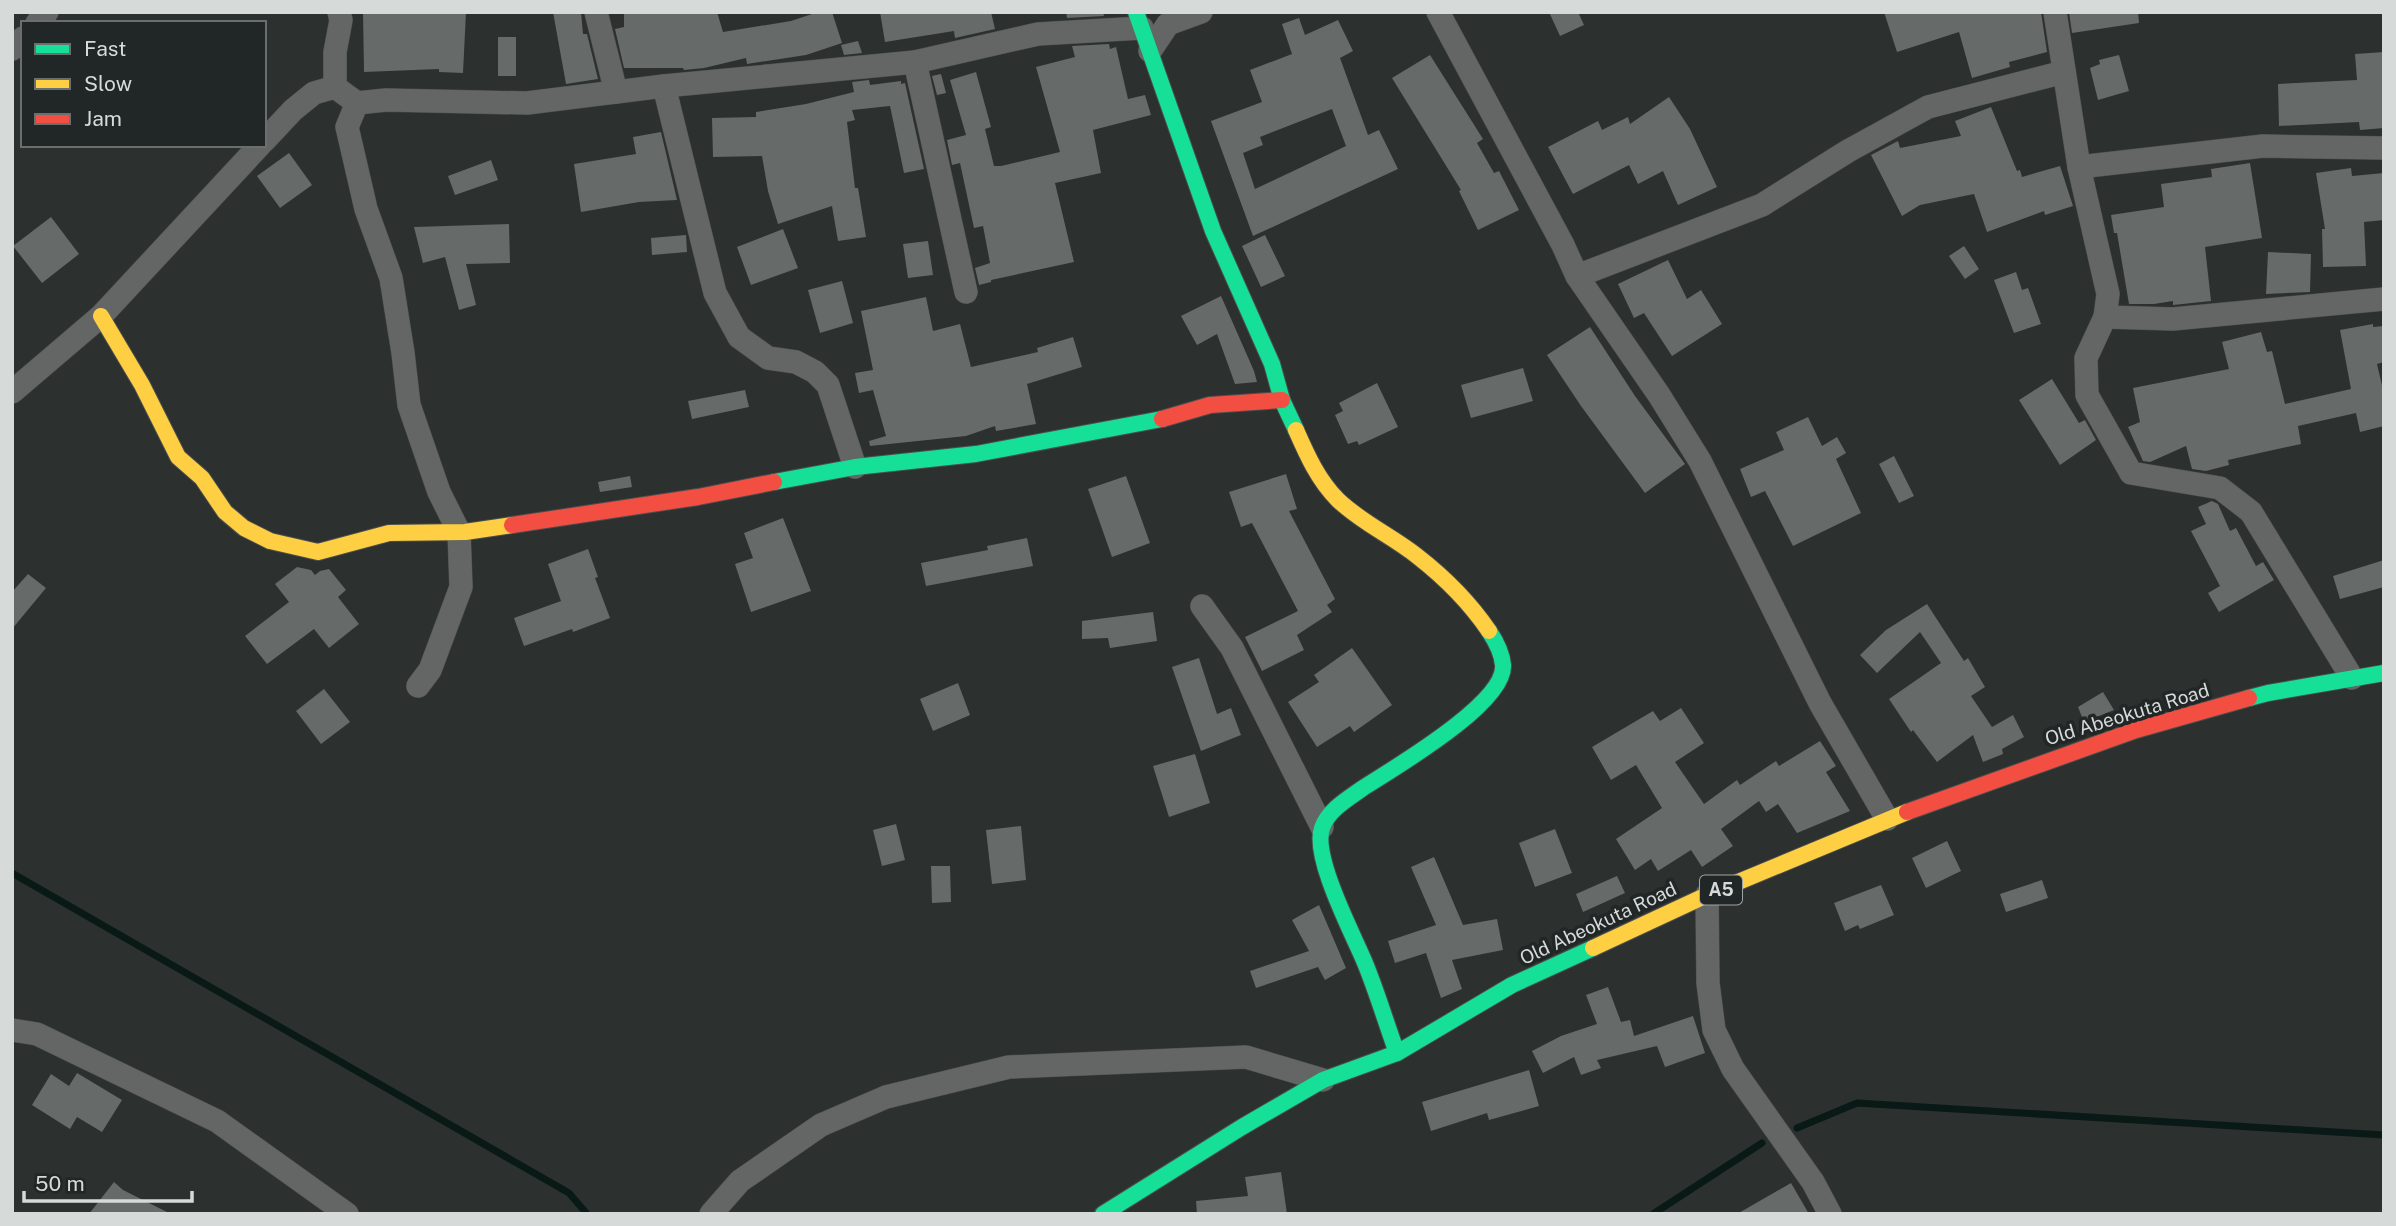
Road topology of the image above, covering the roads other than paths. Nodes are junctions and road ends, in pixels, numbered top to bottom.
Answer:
1 (340, 12) edge
2 (596, 12) edge
3 (1201, 12) edge
4 (1438, 12) edge
5 (2055, 12) edge
6 (1139, 20) edge
7 (1150, 51) junction
8 (915, 62) junction
9 (2064, 72) junction
10 (664, 86) junction
11 (335, 87) junction
12 (616, 92) junction
13 (357, 103) junction
14 (266, 139) edge
15 (258, 147) edge
16 (2384, 149) edge
17 (2079, 167) junction
18 (1577, 276) junction
19 (966, 292) dead end
20 (2384, 299) edge
21 (101, 316) junction
22 (2105, 317) junction
23 (12, 392) edge
24 (1282, 400) junction
25 (855, 467) junction
26 (458, 532) junction
27 (1202, 607) dead end
28 (2384, 673) edge
29 (2352, 678) junction
30 (418, 686) dead end
31 (1887, 819) junction
32 (1322, 827) junction
33 (1707, 895) junction
34 (12, 1030) edge
35 (1398, 1053) junction
36 (1323, 1080) junction
37 (347, 1214) edge
38 (711, 1214) edge
39 (1103, 1214) edge
40 (1830, 1214) edge

1 - 11 street
2 - 12 street
3 - 7 street
4 - 18 street
5 - 9 street
6 - 7 main road
6 - 8 street
7 - 24 main road
8 - 10 street
8 - 19 street
9 - 17 street
9 - 18 street
10 - 12 street
10 - 25 street
11 - 13 street
11 - 14 street
12 - 13 street
13 - 26 street
15 - 21 street
16 - 17 street
17 - 22 street
18 - 31 street
20 - 22 street
21 - 23 street
21 - 26 main road
22 - 29 street
24 - 25 main road
24 - 32 main road
25 - 26 main road
26 - 30 street
27 - 32 street
28 - 29 main road, Old Abeokuta Road / A5
29 - 31 main road, Old Abeokuta Road / A5
31 - 33 main road, Old Abeokuta Road / A5
32 - 35 main road
33 - 35 main road, Old Abeokuta Road / A5
33 - 40 street
34 - 37 street
35 - 36 main road, Old Abeokuta Road / A5
36 - 38 street
36 - 39 main road, Old Abeokuta Road / A5

